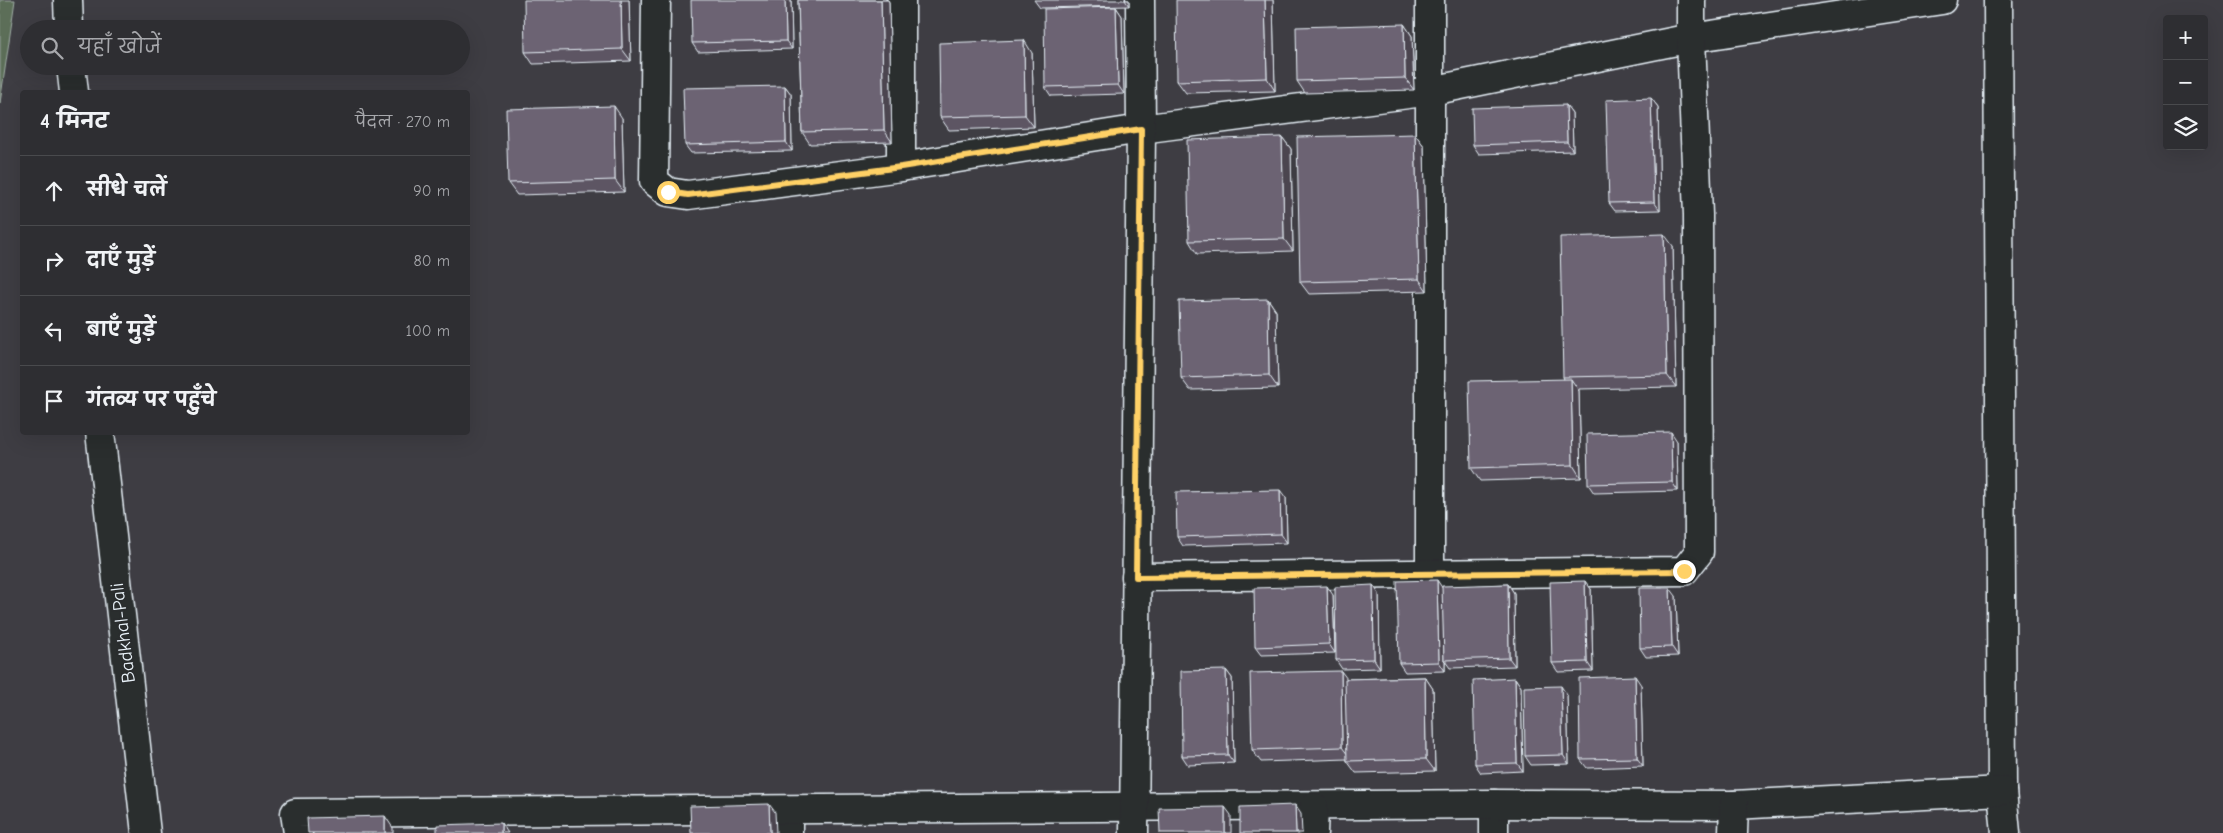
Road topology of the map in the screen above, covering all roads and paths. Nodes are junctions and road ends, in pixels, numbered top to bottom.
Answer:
1 (68, 0) edge
2 (656, 0) edge
3 (901, 0) edge
4 (1140, 0) edge
5 (1430, 0) edge
6 (1691, 0) edge
7 (1942, 0) edge
8 (1998, 0) edge
9 (69, 20) edge
10 (1691, 38) junction
11 (73, 75) edge
12 (74, 90) edge
13 (1432, 91) junction
14 (1141, 129) junction
15 (901, 167) junction
16 (100, 435) edge
17 (1430, 575) junction
18 (1136, 577) junction
19 (2002, 790) junction
20 (1494, 804) junction
21 (1734, 805) junction
22 (1134, 820) edge
23 (1313, 820) edge
24 (560, 822) edge
25 (788, 822) edge
26 (146, 833) edge
27 (298, 833) edge
28 (1494, 833) edge
29 (1733, 833) edge
30 (2006, 833) edge

1 - 9 street
2 - 15 street
3 - 15 street
4 - 14 street
5 - 13 street
6 - 10 street
7 - 10 street
8 - 19 street
10 - 13 street
10 - 17 street
11 - 12 street
13 - 14 street
13 - 17 street
14 - 15 street
14 - 18 street
16 - 26 street, Badkhal-Pali
17 - 18 street
18 - 22 street
19 - 21 street
19 - 30 street
20 - 21 street
20 - 23 street
20 - 28 street
21 - 29 street
22 - 23 street
22 - 25 street
24 - 25 street
24 - 27 street

